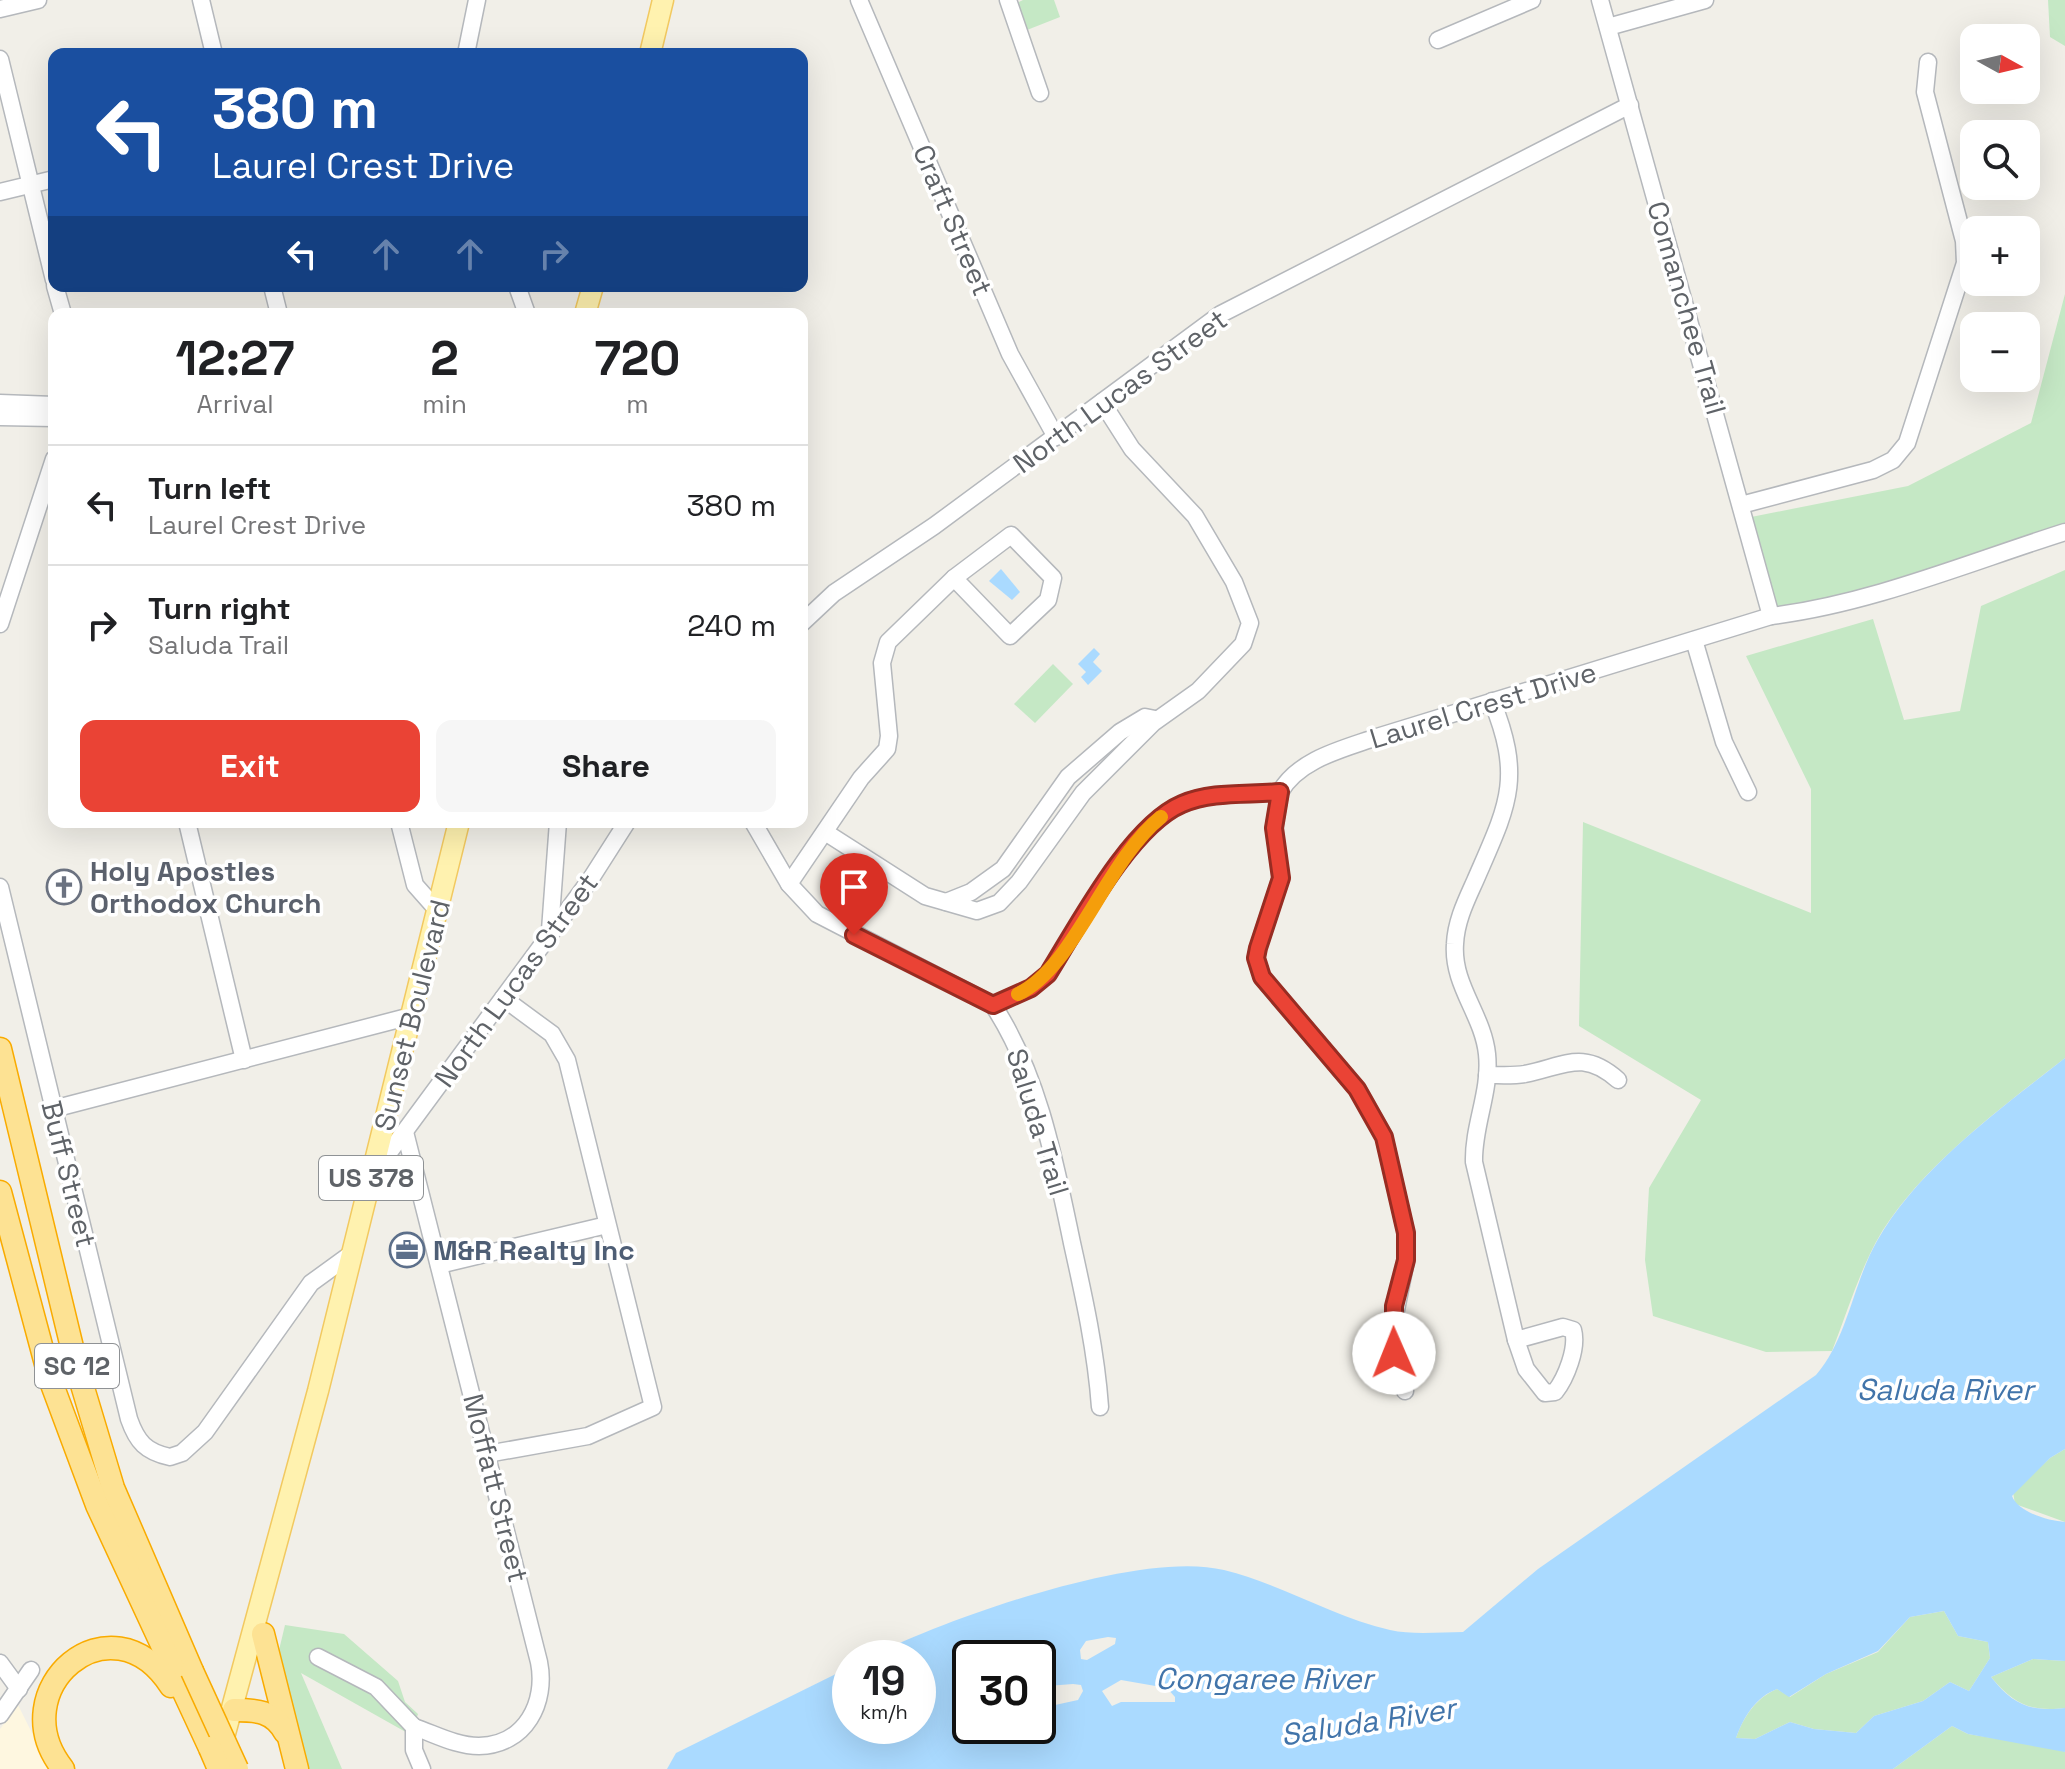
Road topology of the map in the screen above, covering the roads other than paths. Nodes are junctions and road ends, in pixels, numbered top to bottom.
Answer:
1 (38, 0) edge
2 (201, 0) edge
3 (477, 0) edge
4 (663, 0) edge
5 (859, 0) edge
6 (1008, 0) edge
7 (1532, 0) edge
8 (1600, 0) edge
9 (1705, 0) edge
10 (0, 9) edge
11 (1608, 27) junction
12 (1438, 40) dead end
13 (213, 48) edge
14 (467, 48) edge
15 (651, 48) edge
16 (0, 59) edge
17 (1928, 62) dead end
18 (1040, 93) dead end
19 (1630, 105) junction
20 (48, 181) edge
21 (31, 185) junction
22 (0, 192) edge
23 (48, 254) edge
24 (1102, 402) junction
25 (0, 403) edge
26 (48, 405) edge
27 (0, 417) edge
28 (48, 418) edge
29 (1056, 437) junction
30 (48, 481) edge
31 (1741, 505) junction
32 (2065, 532) edge
33 (954, 578) junction
34 (1771, 616) junction
35 (808, 617) edge
36 (0, 624) edge
37 (1694, 640) junction
38 (1492, 701) junction
39 (1157, 719) junction
40 (1280, 792) junction
41 (1748, 792) dead end
42 (188, 828) edge
43 (401, 828) edge
44 (458, 828) edge
45 (558, 828) edge
46 (623, 828) edge
47 (756, 828) edge
48 (825, 832) junction
49 (789, 884) junction
50 (0, 887) edge
51 (946, 902) junction
52 (438, 911) junction
53 (550, 932) junction
54 (503, 998) junction
55 (993, 1005) junction
56 (411, 1016) junction
57 (0, 1049) edge
58 (244, 1060) junction
59 (1487, 1075) junction
60 (1618, 1080) dead end
61 (53, 1109) junction
62 (405, 1132) junction
63 (373, 1174) junction
64 (0, 1192) edge
65 (607, 1225) junction
66 (351, 1254) junction
67 (439, 1265) junction
68 (1516, 1340) dead end
69 (1405, 1391) dead end
70 (1100, 1407) dead end
71 (487, 1454) junction
72 (279, 1533) junction
73 (263, 1634) junction
74 (318, 1657) dead end
75 (0, 1663) edge
76 (31, 1670) dead end
77 (19, 1689) junction
78 (184, 1698) junction
79 (241, 1710) junction
80 (0, 1715) edge
81 (414, 1727) junction
82 (288, 1736) junction
83 (216, 1763) edge
84 (63, 1769) edge
85 (237, 1769) edge
86 (297, 1769) edge
87 (422, 1769) edge

1 - 10 street
2 - 13 street
3 - 14 street
4 - 15 main road
5 - 29 street, Craft Street
6 - 18 street
7 - 12 street
8 - 11 street, Comanchee Trail
9 - 11 street
11 - 19 street, Comanchee Trail
16 - 21 street
17 - 31 street
19 - 24 street, North Lucas Street
19 - 31 street, Comanchee Trail
20 - 21 street
21 - 22 street
21 - 23 street
24 - 29 street, North Lucas Street
24 - 39 street
25 - 26 street
27 - 28 street
29 - 35 street, North Lucas Street
30 - 36 street
31 - 34 street, Comanchee Trail
32 - 34 street, Laurel Crest Drive
33 - 33 street
33 - 48 street
34 - 37 street, Laurel Crest Drive
37 - 38 street, Laurel Crest Drive
37 - 41 street
38 - 40 street, Laurel Crest Drive
38 - 59 street
39 - 51 street
39 - 51 street
40 - 55 street
40 - 69 street
42 - 58 street
43 - 52 street
44 - 52 main road, Sunset Boulevard / US 378
45 - 53 street
46 - 53 street, North Lucas Street
47 - 49 street
48 - 49 street
48 - 51 street
49 - 55 street
50 - 61 street, Buff Street
52 - 56 main road, Sunset Boulevard / US 378
53 - 54 street, North Lucas Street
54 - 62 street, North Lucas Street
54 - 65 street
55 - 70 street, Saluda Trail
56 - 58 street
56 - 63 main road, Sunset Boulevard / US 378
57 - 85 highway, SC 12, bridge
58 - 61 street
59 - 60 street
59 - 68 street
61 - 66 street, Buff Street
62 - 63 street, North Lucas Street
62 - 67 street, Moffatt Street
63 - 66 main road, Sunset Boulevard / US 378
64 - 78 highway, SC 12
65 - 67 street
65 - 71 street
66 - 72 main road, Sunset Boulevard / US 378
67 - 71 street, Moffatt Street
71 - 81 street, Moffatt Street
72 - 73 main road, Sunset Boulevard / US 378
72 - 79 main road, Sunset Boulevard / US 378
73 - 79 main road, Sunset Boulevard / US 378
73 - 82 highway
74 - 81 street
75 - 77 street
76 - 77 street
77 - 80 street
78 - 83 highway
78 - 84 highway
79 - 82 highway
79 - 83 main road, Sunset Boulevard / US 378
81 - 87 street
82 - 86 highway

